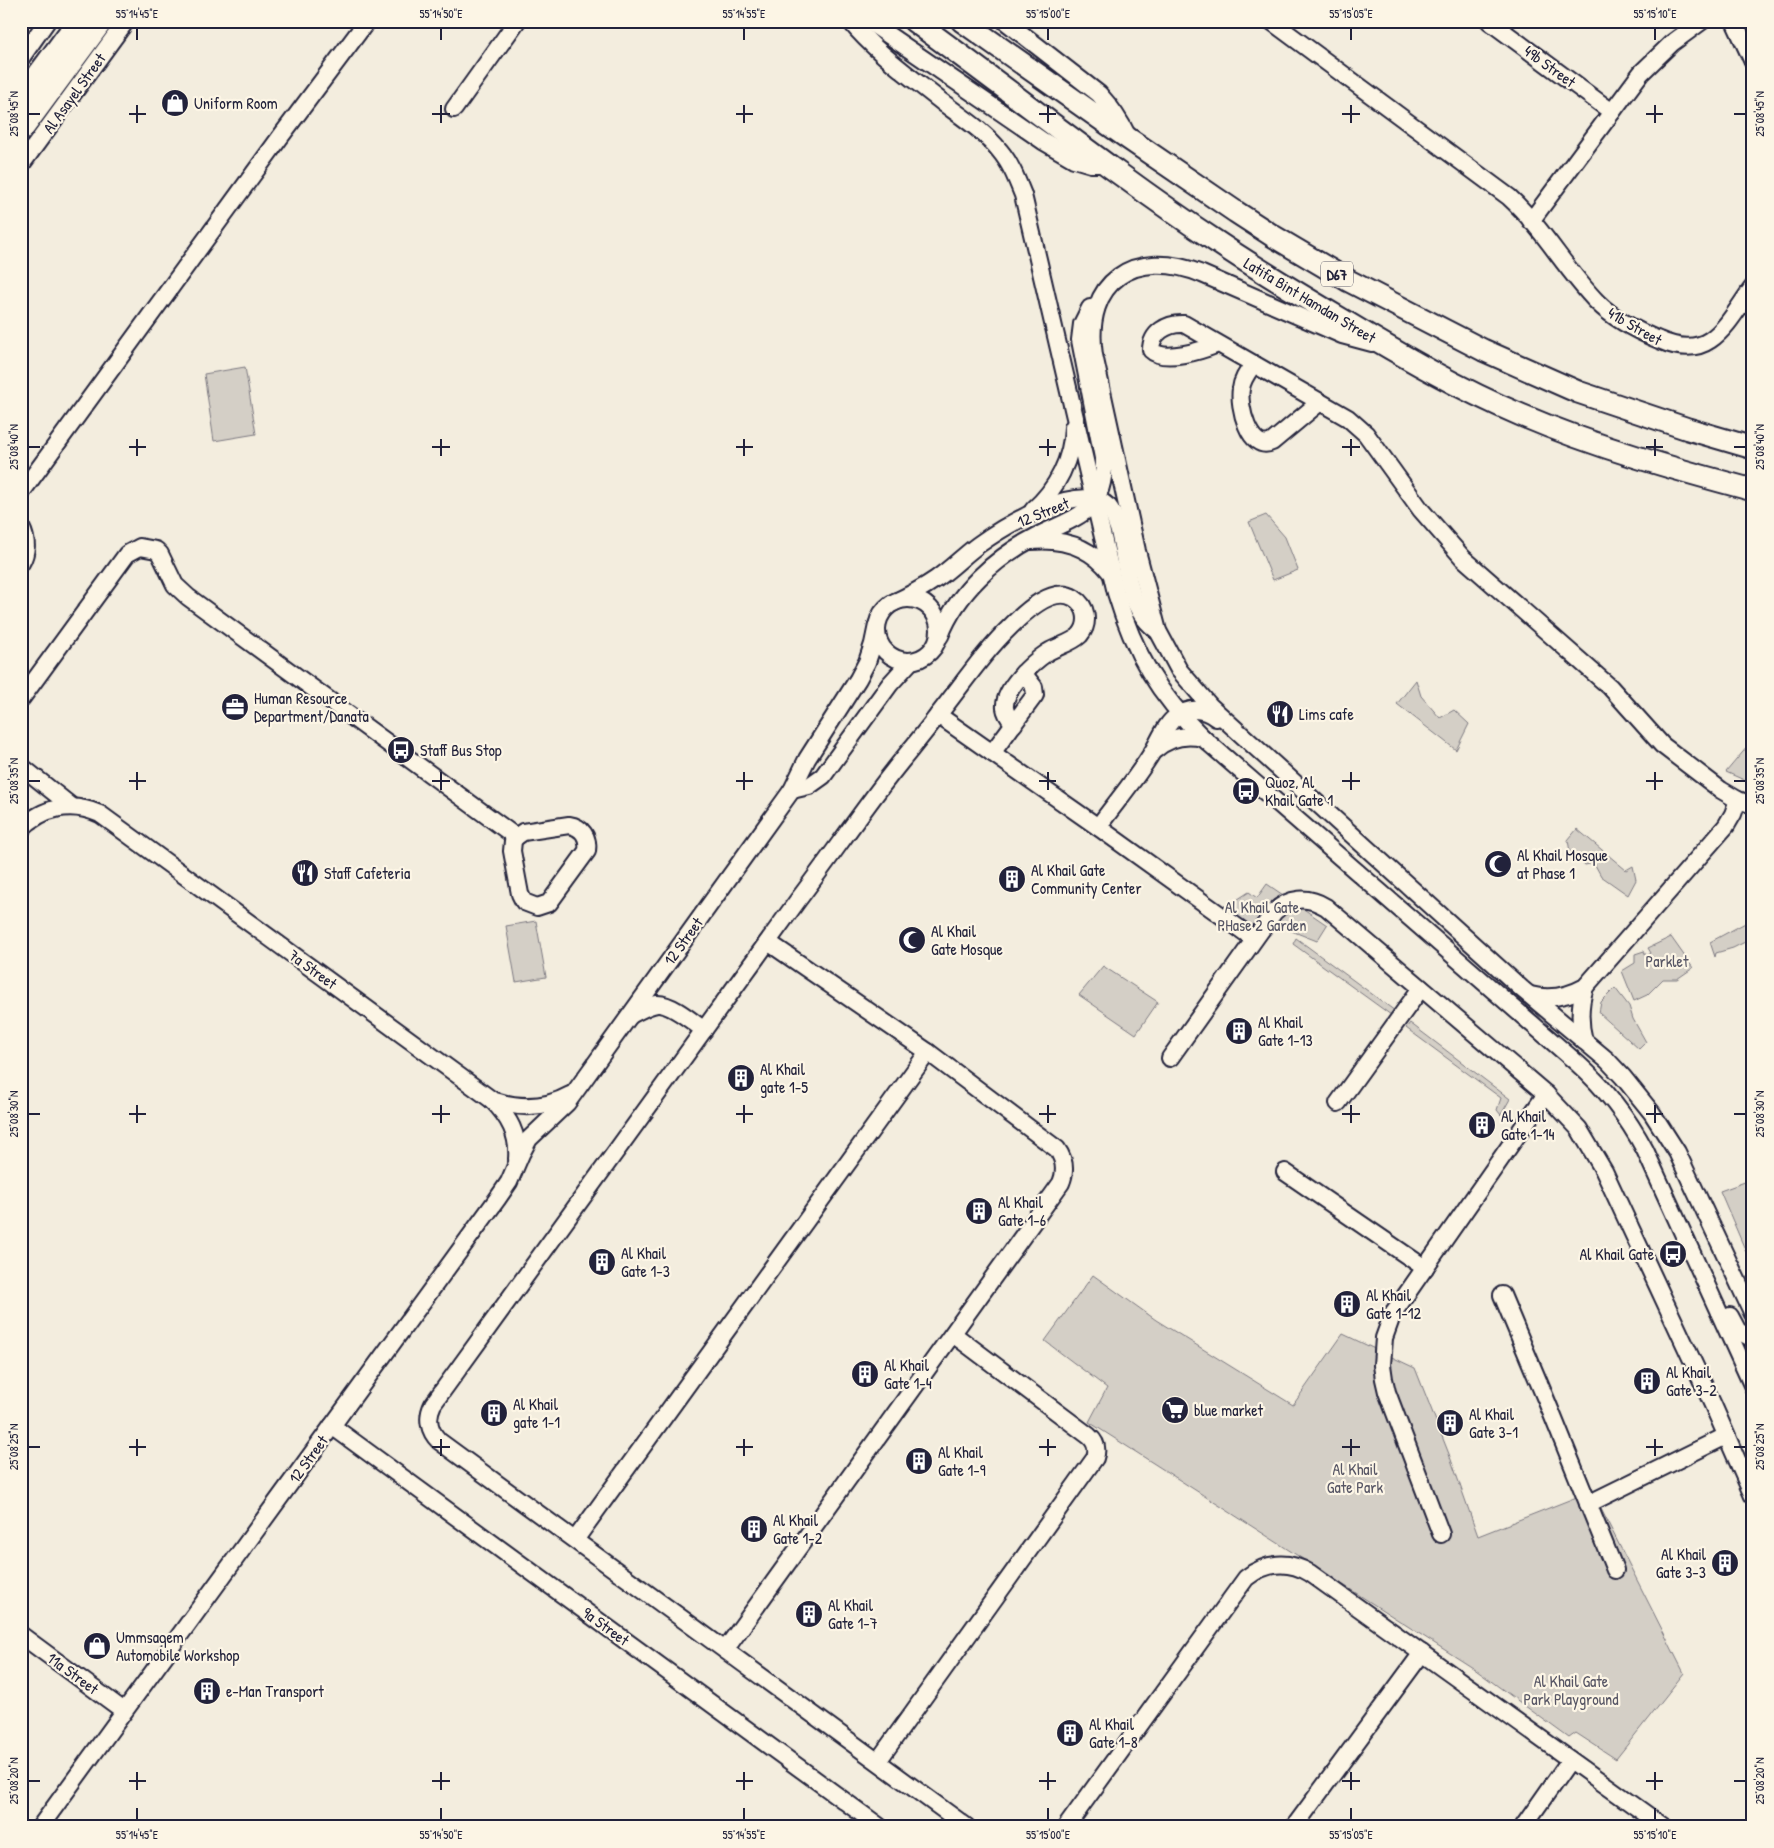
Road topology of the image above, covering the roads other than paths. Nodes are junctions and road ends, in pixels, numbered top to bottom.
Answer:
1 (48, 21) edge
2 (78, 21) edge
3 (102, 21) edge
4 (126, 21) edge
5 (367, 21) edge
6 (516, 21) edge
7 (850, 21) edge
8 (868, 21) edge
9 (914, 21) edge
10 (962, 21) edge
11 (1005, 21) edge
12 (1271, 21) edge
13 (1489, 21) edge
14 (1702, 21) edge
15 (1734, 21) edge
16 (21, 58) edge
17 (1753, 62) edge
18 (21, 98) edge
19 (454, 109) dead end
20 (1612, 112) junction
21 (21, 131) edge
22 (1129, 139) junction
23 (1106, 164) junction
24 (21, 165) edge
25 (1531, 220) junction
26 (1753, 287) edge
27 (1100, 298) junction
28 (1218, 344) dead end
29 (1386, 346) junction
30 (1254, 365) junction
31 (1320, 402) junction
32 (1073, 407) junction
33 (1753, 448) edge
34 (1753, 490) edge
35 (21, 493) edge
36 (1095, 500) junction
37 (1018, 520) junction
38 (21, 527) edge
39 (1026, 542) junction
40 (21, 562) edge
41 (1111, 574) junction
42 (893, 603) junction
43 (877, 625) junction
44 (1158, 631) junction
45 (940, 636) junction
46 (910, 662) junction
47 (1024, 673) junction
48 (21, 699) edge
49 (1179, 714) junction
50 (938, 715) junction
51 (1014, 724) junction
52 (1243, 736) junction
53 (1203, 738) junction
54 (1153, 751) junction
55 (992, 753) junction
56 (21, 766) edge
57 (792, 790) junction
58 (1745, 802) edge
59 (70, 806) junction
60 (1098, 826) junction
61 (21, 830) edge
62 (516, 837) junction
63 (1254, 939) junction
64 (768, 942) junction
65 (1585, 987) junction
66 (1421, 988) junction
67 (1530, 995) junction
68 (628, 1017) junction
69 (704, 1030) junction
70 (1584, 1041) junction
71 (928, 1052) junction
72 (1170, 1058) dead end
73 (574, 1093) junction
74 (1546, 1094) junction
75 (492, 1100) junction
76 (1338, 1103) dead end
77 (517, 1164) junction
78 (1285, 1172) dead end
79 (1425, 1268) junction
80 (1706, 1282) junction
81 (1502, 1295) dead end
82 (1753, 1314) edge
83 (953, 1334) junction
84 (1753, 1339) edge
85 (1753, 1387) edge
86 (332, 1426) junction
87 (1726, 1436) junction
88 (1753, 1496) edge
89 (1588, 1504) junction
90 (1441, 1534) dead end
91 (575, 1540) junction
92 (1615, 1570) dead end
93 (21, 1635) edge
94 (725, 1650) junction
95 (1422, 1653) junction
96 (124, 1711) junction
97 (1570, 1760) junction
98 (878, 1761) junction
99 (40, 1827) edge
100 (880, 1827) edge
101 (966, 1827) edge
102 (1066, 1827) edge
103 (1294, 1827) edge
104 (1523, 1827) edge
105 (1664, 1827) edge

1 - 16 street
2 - 18 main road
3 - 21 main road
4 - 24 street, Al Asayel Street
5 - 35 street
6 - 19 street
7 - 32 street
8 - 23 street
9 - 23 main road, Latifa Bint Hamdan Street / D67
10 - 22 main road, D67
11 - 22 street
12 - 25 street, 41b Street
13 - 20 street, 49b Street
14 - 20 street
15 - 17 street
20 - 25 street
22 - 33 main road, D67
23 - 29 main road, Latifa Bint Hamdan Street / D67
25 - 26 street, 41b Street
27 - 29 street
27 - 36 street
27 - 44 street
28 - 30 street
29 - 34 main road, Latifa Bint Hamdan Street / D67
30 - 31 street
30 - 31 street
31 - 58 street
32 - 36 street
32 - 37 street
36 - 37 street, 12 Street
36 - 39 street, 12 Street
36 - 41 street
36 - 44 street
37 - 42 street, 12 Street
38 - 40 street
39 - 41 street
39 - 45 street, 12 Street
41 - 49 street
42 - 43 street
42 - 45 street
43 - 46 street
43 - 57 street, 12 Street
44 - 52 street
45 - 46 street
46 - 57 street
47 - 50 street
47 - 51 street
47 - 51 street
48 - 62 street
49 - 52 street
49 - 53 street
49 - 54 street
50 - 55 street
50 - 64 street
51 - 55 street
52 - 67 street
53 - 54 street
53 - 80 street
54 - 60 street
55 - 60 street
56 - 59 street
57 - 68 street, 12 Street
58 - 65 street
59 - 61 street
59 - 75 street, 7a Street
60 - 63 street
62 - 62 street
63 - 66 street
63 - 72 street
64 - 69 street
64 - 71 street
65 - 67 street
65 - 70 street
66 - 74 street
66 - 76 street
67 - 70 street
68 - 69 street
68 - 73 street, 12 Street
69 - 91 street
70 - 82 street
71 - 83 street
71 - 91 street
73 - 75 street
73 - 77 street, 12 Street
74 - 79 street
74 - 87 street
75 - 77 street, 7a Street
77 - 86 street, 12 Street
78 - 79 street
79 - 90 street
80 - 84 street
80 - 85 street
81 - 89 street
83 - 94 street
83 - 98 street
86 - 96 street, 12 Street
86 - 100 street, 9a Street
87 - 88 street
87 - 89 street
89 - 92 street
91 - 94 street
93 - 96 street, 11a Street
94 - 98 street
95 - 97 street
95 - 102 street
95 - 103 street
96 - 99 street, 12 Street
97 - 104 street
97 - 105 street
98 - 101 street

